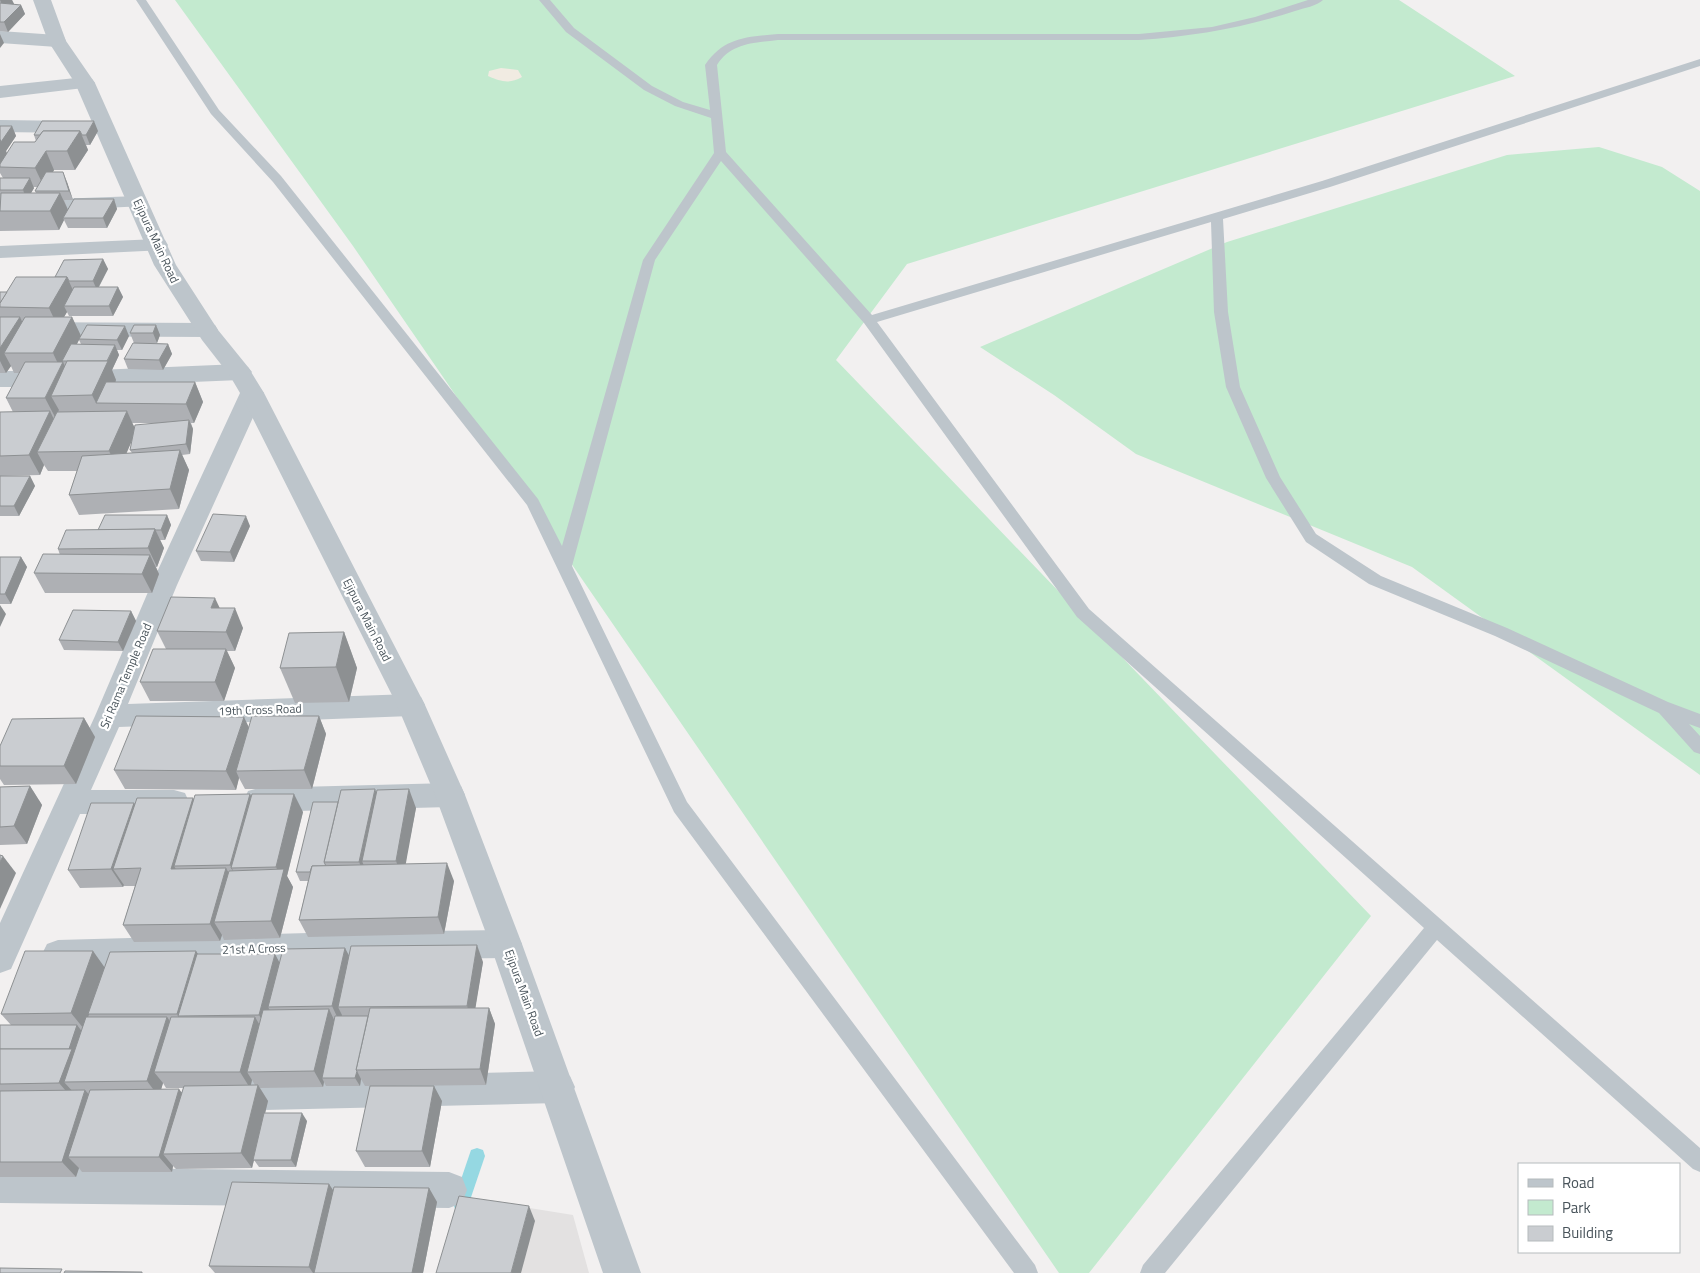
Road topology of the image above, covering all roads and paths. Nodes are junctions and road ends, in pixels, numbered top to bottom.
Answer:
1 (42, 0) edge
2 (141, 0) edge
3 (544, 0) edge
4 (1318, 0) edge
5 (0, 37) edge
6 (57, 41) junction
7 (1700, 62) edge
8 (85, 83) junction
9 (0, 92) edge
10 (715, 116) junction
11 (0, 126) edge
12 (35, 126) junction
13 (104, 127) junction
14 (20, 148) edge
15 (720, 153) junction
16 (138, 202) junction
17 (0, 207) edge
18 (1217, 218) junction
19 (156, 245) junction
20 (0, 252) edge
21 (869, 320) junction
22 (0, 329) edge
23 (207, 330) junction
24 (0, 379) edge
25 (246, 382) junction
26 (564, 566) junction
27 (411, 705) junction
28 (1662, 707) junction
29 (109, 716) junction
30 (1700, 721) edge
31 (1700, 747) edge
32 (450, 795) junction
33 (228, 801) edge
34 (70, 802) junction
35 (198, 802) edge
36 (1436, 928) junction
37 (506, 944) junction
38 (0, 957) edge
39 (558, 1087) junction
40 (193, 1096) edge
41 (1700, 1162) edge
42 (0, 1185) edge
43 (449, 1190) dead end
44 (622, 1273) edge
45 (1027, 1273) edge
46 (1151, 1273) edge

1 - 6 street, Ejipura Main Road
2 - 26 lane
3 - 10 lane
4 - 10 lane
5 - 6 street
6 - 8 street, Ejipura Main Road
7 - 18 lane
8 - 9 street
8 - 13 street, Ejipura Main Road
10 - 15 lane
11 - 12 street
12 - 13 street
12 - 14 street
13 - 16 street, Ejipura Main Road
15 - 21 lane
15 - 26 lane
16 - 17 street
16 - 19 street, Ejipura Main Road
18 - 21 lane
18 - 28 lane
19 - 20 street
19 - 23 street, Ejipura Main Road
21 - 36 lane
22 - 23 street
23 - 25 street, Ejipura Main Road
24 - 25 street
25 - 27 street, Ejipura Main Road
25 - 29 street, Sri Rama Temple Road
26 - 45 lane
27 - 29 street, 19th Cross Road
27 - 32 street, Ejipura Main Road
28 - 30 lane
28 - 31 lane
29 - 34 street, Sri Rama Temple Road
32 - 33 street
32 - 37 street, Ejipura Main Road
34 - 35 street
34 - 38 street, Sri Rama Temple Road
36 - 41 lane
36 - 46 lane
37 - 38 street, 21st A Cross
37 - 39 street, Ejipura Main Road
39 - 40 street
39 - 44 street, Ejipura Main Road
42 - 43 street

